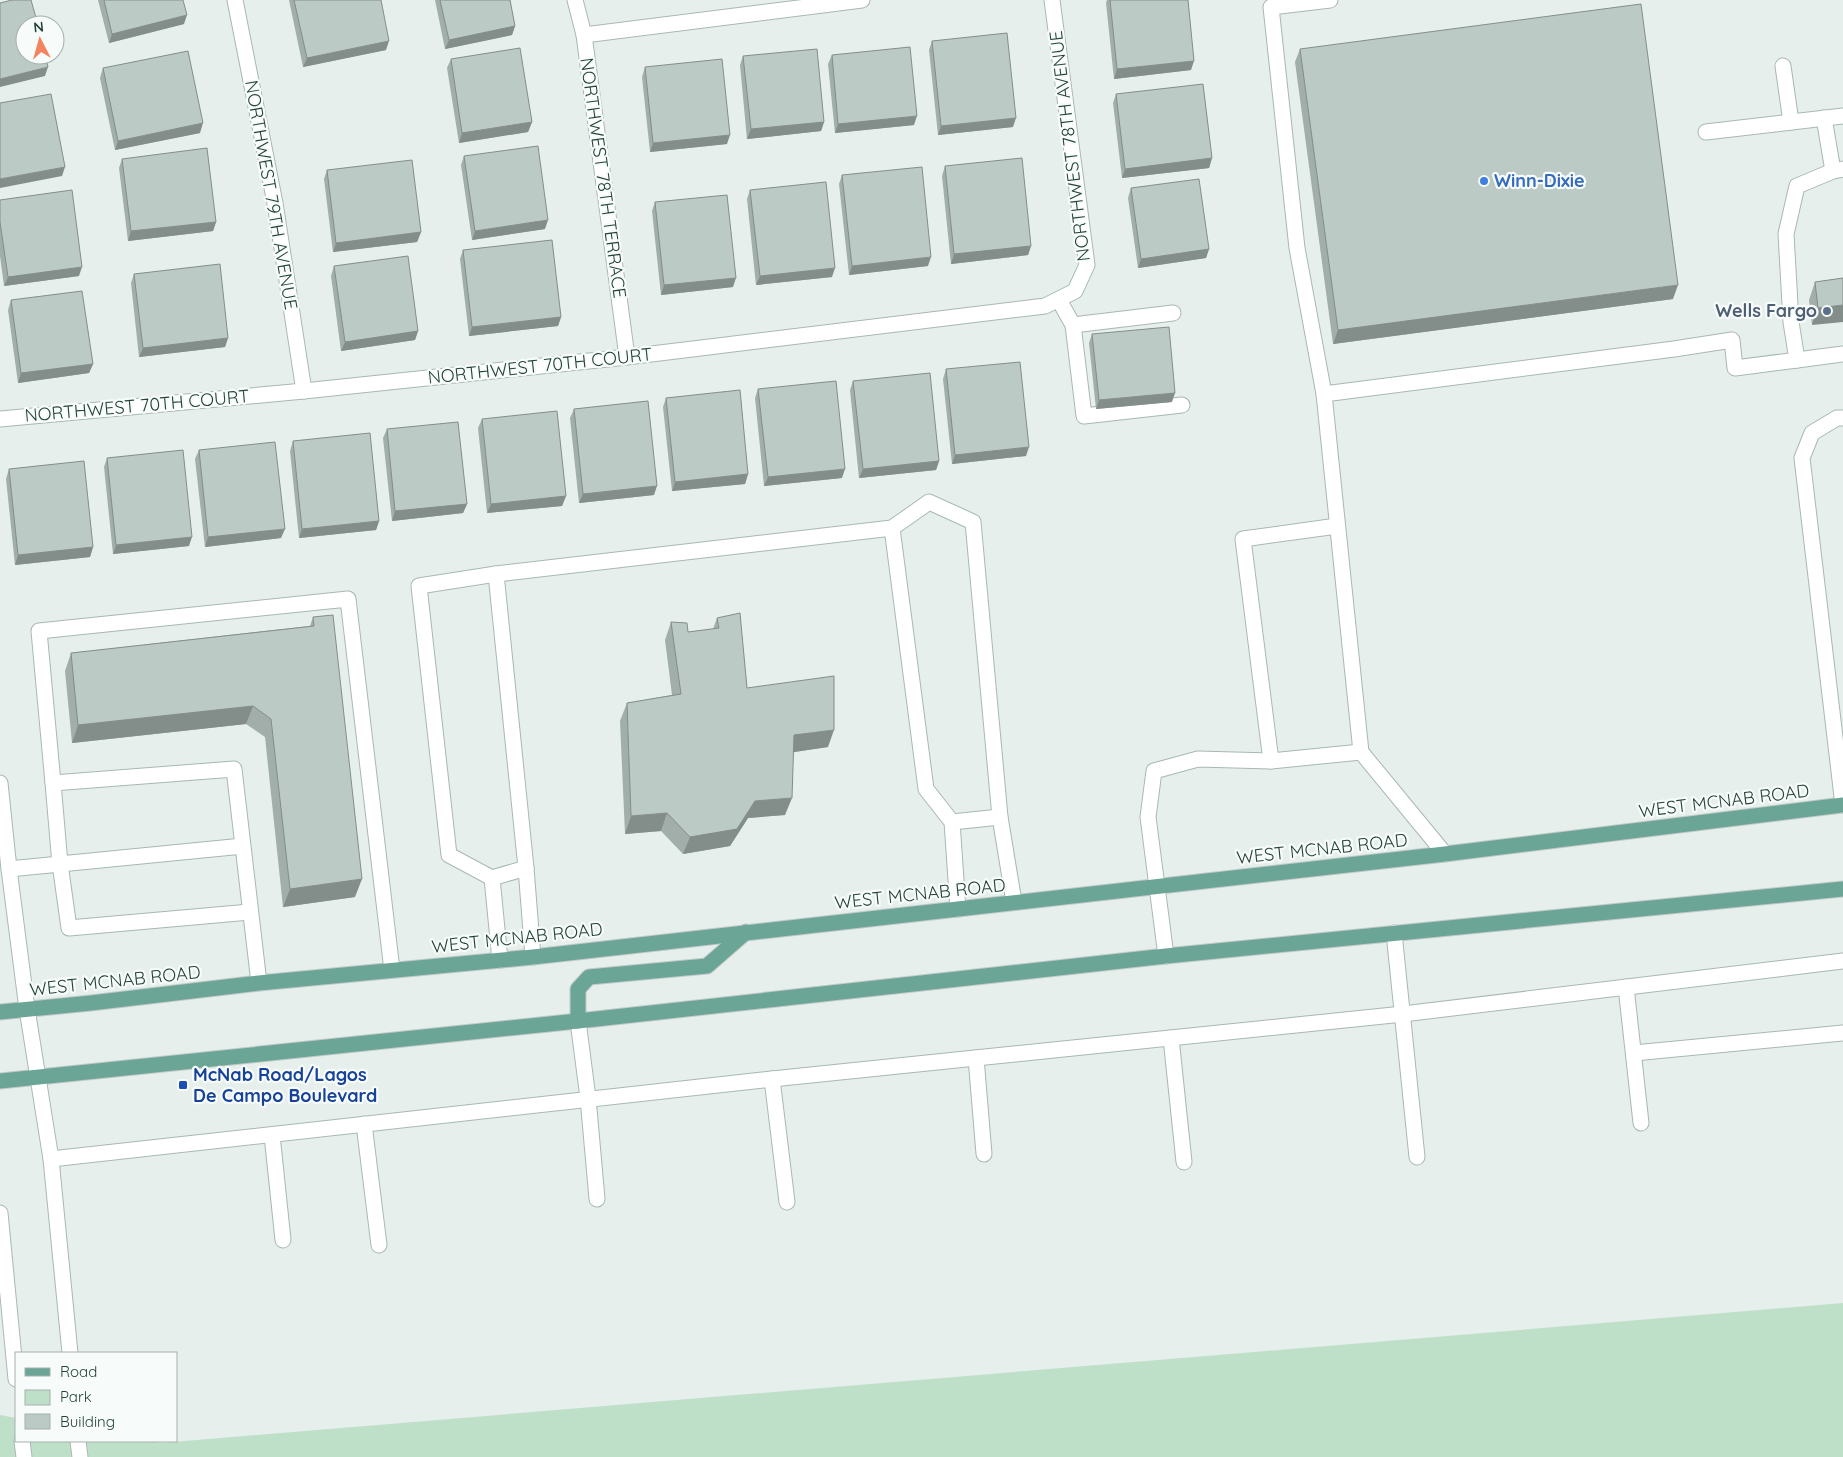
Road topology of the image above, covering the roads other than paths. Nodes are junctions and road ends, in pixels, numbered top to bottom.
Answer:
1 (235, 0) edge
2 (575, 0) edge
3 (862, 0) edge
4 (1052, 0) edge
5 (1330, 0) edge
6 (584, 35) junction
7 (1783, 66) dead end
8 (1843, 116) edge
9 (1824, 118) junction
10 (1791, 122) junction
11 (1706, 132) dead end
12 (1838, 170) edge
13 (1075, 291) joint
14 (1059, 300) junction
15 (1174, 313) dead end
16 (1073, 325) junction
17 (1843, 354) edge
18 (627, 357) junction
19 (1797, 360) junction
20 (304, 391) junction
21 (1324, 394) junction
22 (1182, 405) dead end
23 (1843, 418) edge
24 (0, 419) edge
25 (1337, 526) junction
26 (892, 528) junction
27 (496, 574) junction
28 (1361, 752) junction
29 (1270, 761) junction
30 (0, 783) edge
31 (53, 783) junction
32 (1843, 805) edge
33 (1000, 817) junction
34 (952, 822) junction
35 (243, 846) junction
36 (1445, 854) junction
37 (60, 864) junction
38 (526, 868) junction
39 (9, 869) junction
40 (492, 878) junction
41 (1156, 886) junction
42 (1843, 889) edge
43 (1014, 902) junction
44 (958, 909) junction
45 (250, 912) junction
46 (746, 932) junction
47 (1394, 932) junction
48 (534, 956) junction
49 (1166, 956) junction
50 (500, 960) junction
51 (1843, 961) edge
52 (392, 970) junction
53 (260, 983) junction
54 (1626, 987) junction
55 (27, 1009) junction
56 (0, 1012) edge
57 (1403, 1014) junction
58 (578, 1021) junction
59 (1843, 1033) edge
60 (1171, 1038) junction
61 (1634, 1053) junction
62 (976, 1058) junction
63 (39, 1077) junction
64 (772, 1079) junction
65 (0, 1081) edge
66 (588, 1098) junction
67 (1641, 1123) dead end
68 (364, 1124) junction
69 (272, 1135) junction
70 (984, 1154) dead end
71 (1416, 1157) dead end
72 (51, 1159) junction
73 (1184, 1162) dead end
74 (596, 1199) dead end
75 (787, 1202) dead end
76 (0, 1213) edge
77 (284, 1240) dead end
78 (379, 1245) dead end
79 (70, 1352) edge
80 (15, 1369) edge
81 (22, 1442) edge
82 (78, 1442) edge
83 (24, 1457) edge
84 (80, 1457) edge

1 - 20 street, NORTHWEST 79TH AVENUE
2 - 6 street, NORTHWEST 78TH TERRACE
3 - 6 street
4 - 13 street, NORTHWEST 78TH AVENUE
5 - 21 street
6 - 18 street, NORTHWEST 78TH TERRACE
7 - 10 street
8 - 9 street
9 - 10 street
9 - 12 street
10 - 11 street
12 - 19 street
13 - 14 street, NORTHWEST 70TH COURT
14 - 16 street
14 - 18 street, NORTHWEST 70TH COURT
15 - 16 street
16 - 22 street
17 - 19 street
18 - 20 street, NORTHWEST 70TH COURT
19 - 21 street
20 - 24 street, NORTHWEST 70TH COURT
21 - 25 street
23 - 32 street
25 - 28 street
25 - 29 street
26 - 27 street
26 - 33 street
26 - 34 street
27 - 38 street
27 - 40 street
28 - 29 street
28 - 36 street
29 - 41 street
30 - 39 street
31 - 35 street
31 - 37 street
31 - 52 street
32 - 36 main road, WEST MCNAB ROAD
33 - 34 street
33 - 43 street
34 - 44 street
35 - 37 street
35 - 45 street
36 - 41 main road, WEST MCNAB ROAD
37 - 39 street
37 - 45 street
38 - 40 street
38 - 48 street
39 - 55 street
40 - 50 street
41 - 43 main road, WEST MCNAB ROAD
41 - 49 street
42 - 47 main road
43 - 44 main road, WEST MCNAB ROAD
44 - 46 main road, WEST MCNAB ROAD
45 - 53 street
46 - 48 main road, WEST MCNAB ROAD
46 - 58 main road
47 - 49 main road
47 - 57 street
48 - 50 main road, WEST MCNAB ROAD
49 - 58 main road
50 - 52 main road, WEST MCNAB ROAD
51 - 54 street
52 - 53 main road, WEST MCNAB ROAD
53 - 55 main road, WEST MCNAB ROAD
54 - 57 street
54 - 61 street
55 - 56 main road, WEST MCNAB ROAD
55 - 63 street
57 - 60 street
57 - 71 street
58 - 63 main road
58 - 66 street
59 - 61 street
60 - 62 street
60 - 73 street
61 - 67 street
62 - 64 street
62 - 70 street
63 - 65 main road
63 - 72 street
64 - 66 street
64 - 75 street
66 - 68 street
66 - 74 street
68 - 69 street
68 - 78 street
69 - 72 street
69 - 77 street
72 - 79 street
76 - 80 street
81 - 83 street
82 - 84 street

